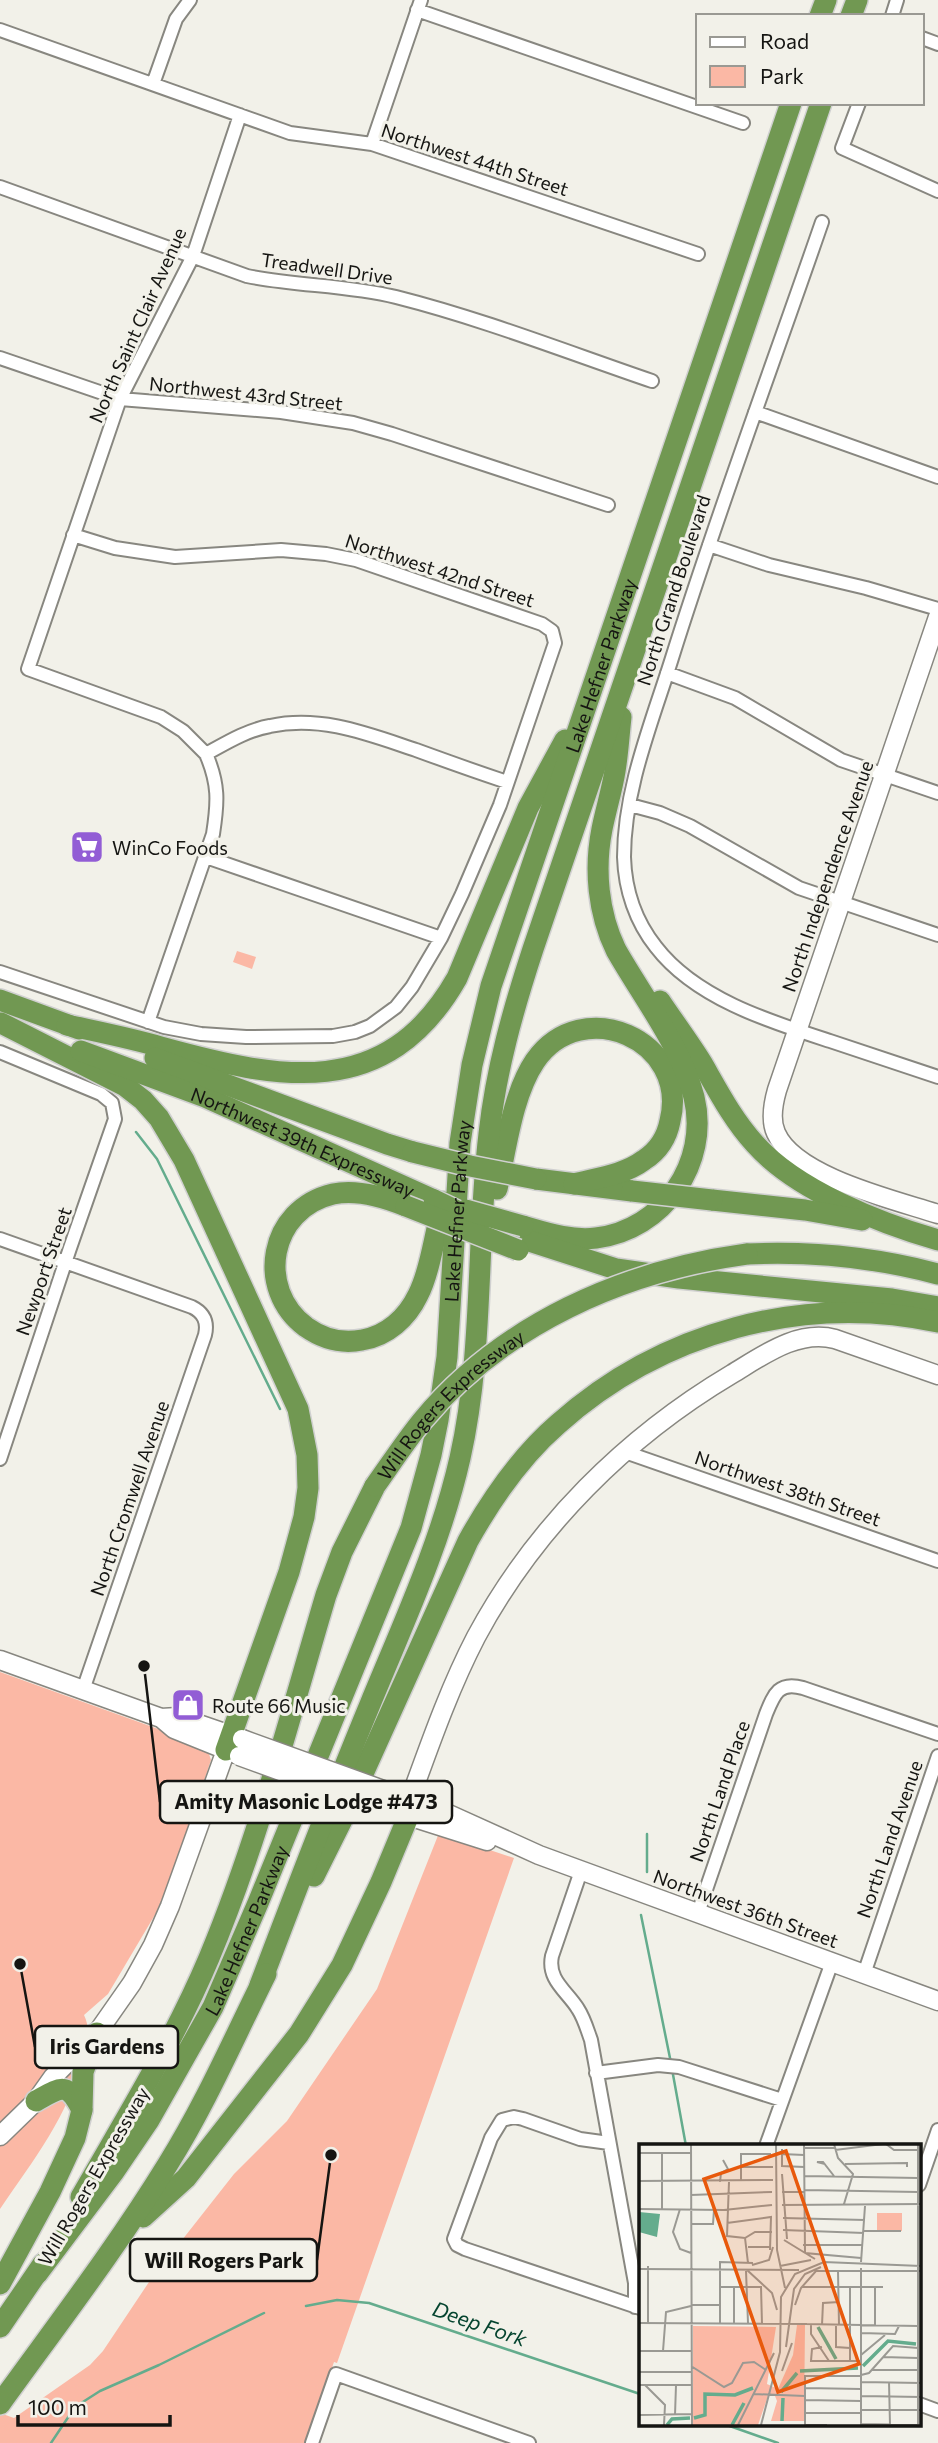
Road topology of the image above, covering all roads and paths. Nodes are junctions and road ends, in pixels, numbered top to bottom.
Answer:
1 (190, 0) edge
2 (419, 5) edge
3 (0, 30) edge
4 (153, 84) junction
5 (790, 105) edge
6 (820, 105) edge
7 (858, 105) edge
8 (240, 115) junction
9 (743, 123) dead end
10 (372, 144) junction
11 (0, 187) edge
12 (938, 191) edge
13 (822, 222) dead end
14 (698, 254) dead end
15 (193, 256) junction
16 (0, 358) edge
17 (652, 381) dead end
18 (120, 399) junction
19 (755, 412) junction
20 (938, 477) edge
21 (608, 505) dead end
22 (74, 535) junction
23 (709, 545) junction
24 (938, 609) edge
25 (938, 617) edge
26 (667, 673) junction
27 (625, 680) junction
28 (593, 689) junction
29 (206, 754) junction
30 (884, 775) junction
31 (507, 782) junction
32 (938, 793) edge
33 (630, 805) junction
34 (206, 857) junction
35 (841, 902) junction
36 (604, 914) junction
37 (938, 935) edge
38 (441, 938) junction
39 (0, 972) edge
40 (0, 1000) edge
41 (148, 1022) junction
42 (1, 1023) edge
43 (67, 1025) junction
44 (797, 1030) junction
45 (0, 1052) edge
46 (938, 1077) edge
47 (460, 1143) junction
48 (574, 1184) junction
49 (406, 1197) junction
50 (938, 1214) edge
51 (899, 1228) junction
52 (521, 1238) junction
53 (0, 1239) edge
54 (938, 1240) edge
55 (481, 1256) junction
56 (66, 1262) junction
57 (938, 1274) edge
58 (938, 1307) edge
59 (938, 1321) edge
60 (938, 1375) edge
61 (625, 1452) junction
62 (0, 1459) edge
63 (938, 1561) edge
64 (0, 1660) edge
65 (83, 1690) junction
66 (938, 1734) edge
67 (235, 1745) junction
68 (938, 1756) edge
69 (409, 1808) junction
70 (580, 1871) junction
71 (698, 1913) junction
72 (832, 1962) junction
73 (864, 1974) junction
74 (260, 1985) junction
75 (938, 2001) edge
76 (97, 2033) junction
77 (596, 2073) junction
78 (782, 2100) junction
79 (36, 2101) junction
80 (82, 2110) junction
81 (938, 2130) edge
82 (0, 2136) edge
83 (610, 2143) junction
84 (767, 2144) edge
85 (920, 2182) edge
86 (118, 2240) junction
87 (37, 2274) junction
88 (0, 2284) edge
89 (638, 2307) edge
90 (0, 2327) edge
91 (0, 2404) edge
92 (920, 2404) edge
93 (938, 2411) edge
94 (312, 2443) edge
95 (529, 2443) edge

1 - 4 street
2 - 9 street
2 - 10 street
3 - 4 street, Northwest 44th Street
4 - 8 street, Northwest 44th Street
5 - 28 highway, Lake Hefner Parkway
6 - 27 highway, Lake Hefner Parkway
7 - 12 street
8 - 10 street, Northwest 44th Street
8 - 15 street, North Saint Clair Avenue
10 - 14 street, Northwest 44th Street
11 - 15 street, Treadwell Drive
13 - 19 street, North Grand Boulevard
15 - 17 street, Treadwell Drive
15 - 18 street, North Saint Clair Avenue
16 - 18 street, Northwest 43rd Street
18 - 21 street, Northwest 43rd Street
18 - 22 street, North Saint Clair Avenue
19 - 20 street
19 - 23 street, North Grand Boulevard
22 - 29 street, North Saint Clair Avenue
22 - 31 street, Northwest 42nd Street
23 - 24 street
23 - 26 street, North Grand Boulevard
25 - 30 main road, North Independence Avenue
26 - 30 street
26 - 33 street, North Grand Boulevard
27 - 36 highway
27 - 55 highway, Lake Hefner Parkway
28 - 43 highway
28 - 47 highway, Lake Hefner Parkway
29 - 31 street
29 - 34 street
30 - 32 street
30 - 35 main road, North Independence Avenue
31 - 38 street
33 - 35 street
33 - 44 street, North Grand Boulevard
34 - 38 street
34 - 41 street
35 - 37 street
35 - 44 main road, North Independence Avenue
36 - 51 highway
36 - 52 highway
38 - 41 street
39 - 41 street
40 - 43 highway, Northwest 39th Expressway
42 - 49 highway, Northwest 39th Expressway
42 - 67 highway
43 - 48 highway, Northwest 39th Expressway, bridge
44 - 46 street, North Grand Boulevard
44 - 50 main road, North Independence Avenue
45 - 56 street, Newport Street
47 - 49 highway
47 - 87 highway, Lake Hefner Parkway
48 - 51 highway, Northwest 39th Expressway, bridge
48 - 55 highway
49 - 52 highway, bridge
49 - 52 highway, Northwest 39th Expressway, bridge
51 - 54 highway
52 - 58 highway
53 - 56 street
55 - 74 highway, Lake Hefner Parkway
56 - 62 street, Newport Street
56 - 65 street, North Cromwell Avenue
57 - 87 highway, Will Rogers Expressway, bridge
59 - 74 highway
60 - 61 main road
61 - 63 street, Northwest 38th Street
61 - 69 main road
64 - 65 main road, Northwest 36th Street
65 - 67 main road, Northwest 36th Street
66 - 71 street, North Land Place
67 - 69 main road, Northwest 36th Street, bridge
67 - 76 main road
68 - 73 street, North Land Avenue
69 - 70 main road, Northwest 36th Street
69 - 86 highway
70 - 71 main road, Northwest 36th Street
70 - 77 street
71 - 72 main road, Northwest 36th Street
72 - 73 main road, Northwest 36th Street
72 - 78 street
73 - 75 main road, Northwest 36th Street
74 - 86 highway
76 - 79 main road
76 - 80 highway
77 - 78 street
77 - 83 street
78 - 84 street
79 - 80 highway
79 - 82 main road
80 - 88 highway
81 - 85 street
83 - 89 street
83 - 89 street
86 - 91 highway
87 - 90 highway, Will Rogers Expressway
92 - 93 street
94 - 95 street

